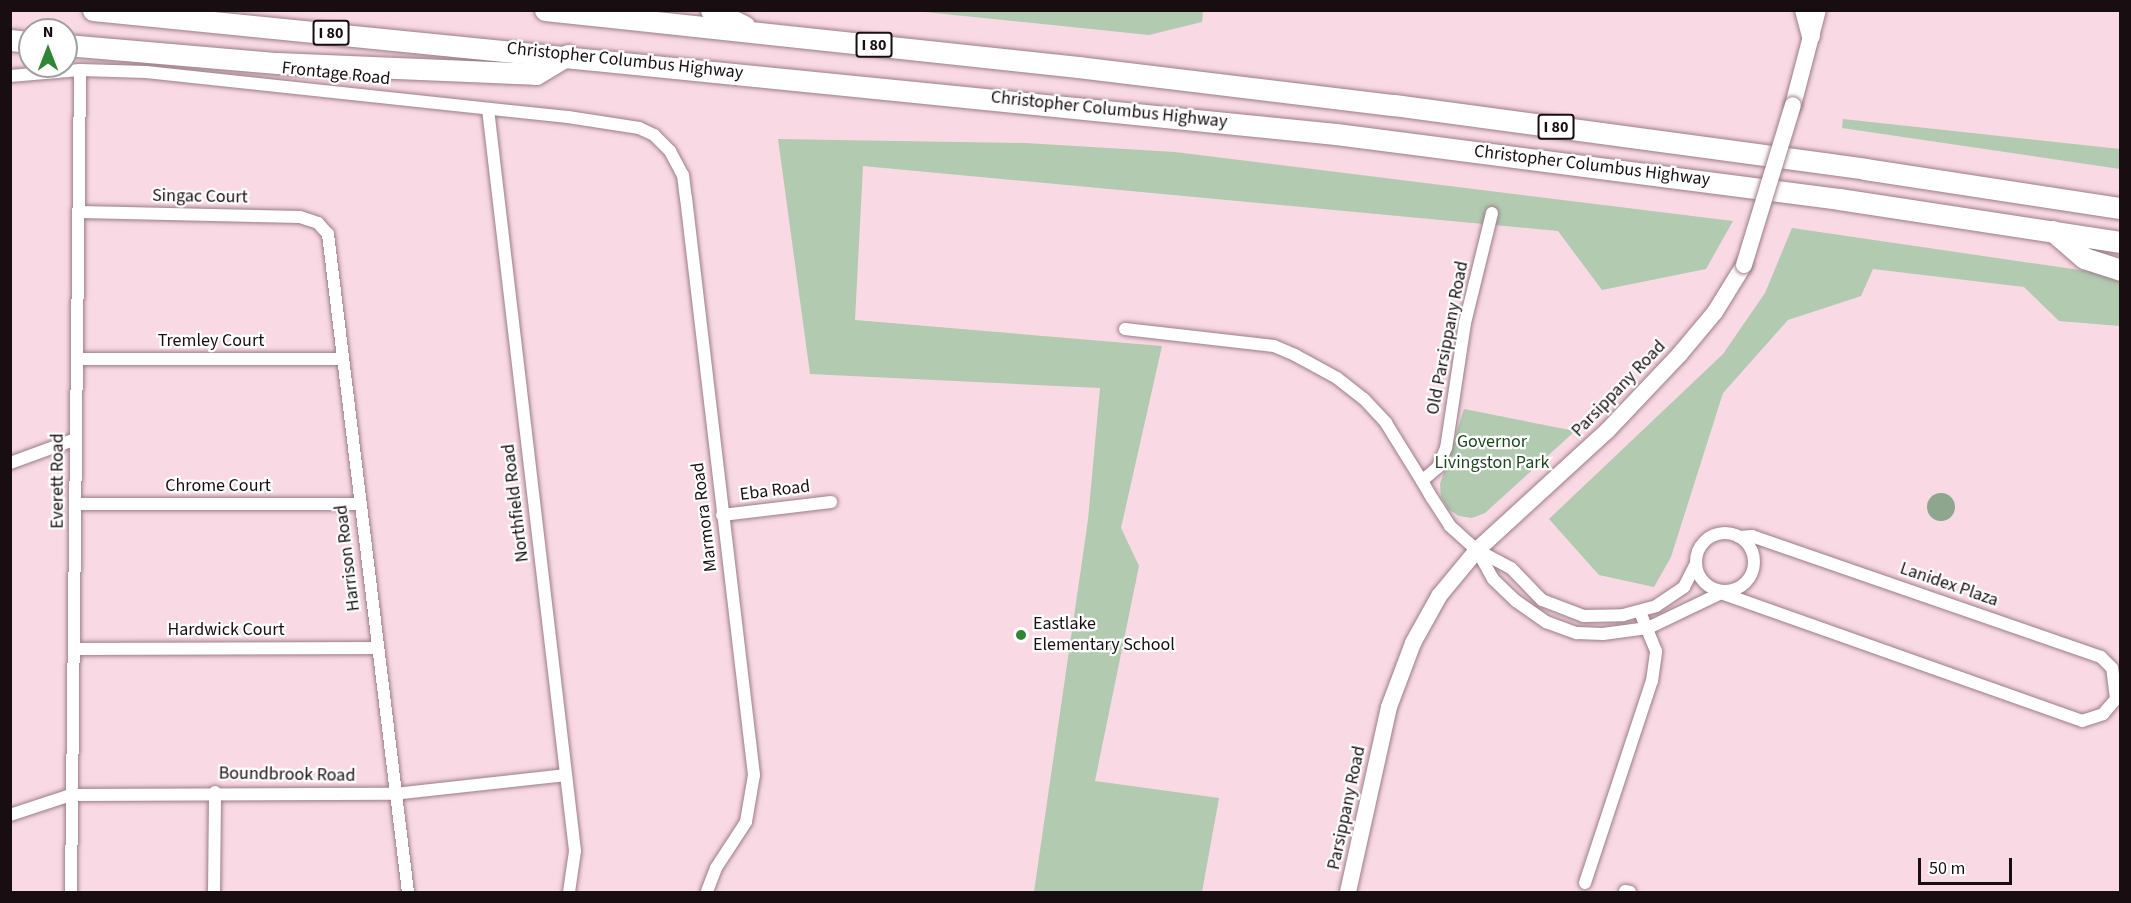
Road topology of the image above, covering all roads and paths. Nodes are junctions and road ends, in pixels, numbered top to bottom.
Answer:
1 (93, 10) edge
2 (545, 10) edge
3 (711, 10) edge
4 (1804, 10) edge
5 (1818, 10) edge
6 (759, 33) junction
7 (1811, 36) junction
8 (78, 46) edge
9 (568, 56) junction
10 (80, 70) junction
11 (10, 76) edge
12 (488, 109) junction
13 (654, 135) joint
14 (2121, 207) edge
15 (80, 212) junction
16 (1492, 213) dead end
17 (318, 223) joint
18 (2053, 231) junction
19 (2121, 242) edge
20 (2121, 270) edge
21 (1125, 329) dead end
22 (78, 359) junction
23 (343, 359) junction
24 (76, 439) junction
25 (10, 463) edge
26 (1422, 481) junction
27 (831, 502) dead end
28 (76, 504) junction
29 (360, 504) junction
30 (722, 515) junction
31 (1739, 537) junction
32 (1477, 550) junction
33 (1696, 563) junction
34 (1721, 593) junction
35 (1640, 612) junction
36 (1648, 628) junction
37 (75, 648) junction
38 (377, 648) junction
39 (2118, 699) edge
40 (566, 775) junction
41 (216, 792) junction
42 (394, 794) junction
43 (71, 795) junction
44 (10, 815) edge
45 (1585, 883) dead end
46 (71, 892) edge
47 (214, 892) edge
48 (408, 892) edge
49 (569, 892) edge
50 (707, 892) edge
51 (1348, 892) edge

1 - 9 highway, Christopher Columbus Highway / I 80
2 - 6 highway, Christopher Columbus Highway / I 80
3 - 6 highway
4 - 7 main road
5 - 7 main road, Parsippany Road
6 - 14 highway, Christopher Columbus Highway / I 80
7 - 32 main road, Parsippany Road, bridge
8 - 9 highway
9 - 18 highway, Christopher Columbus Highway / I 80
10 - 11 street, Frontage Road
10 - 12 street, Frontage Road
10 - 15 street, Everett Road
12 - 13 street, Frontage Road
12 - 40 street, Northfield Road
13 - 30 street, Marmora Road
15 - 17 street, Singac Court
15 - 22 street, Everett Road
16 - 26 street, Old Parsippany Road
17 - 23 street, Harrison Road
18 - 19 highway, Christopher Columbus Highway / I 80
18 - 20 highway
21 - 26 street
22 - 23 street, Tremley Court
22 - 24 street, Everett Road
23 - 29 street, Harrison Road
24 - 25 street
24 - 28 street, Everett Road
26 - 32 street
27 - 30 street, Eba Road
28 - 29 street, Chrome Court
28 - 37 street, Everett Road
29 - 38 street, Harrison Road
30 - 50 street, Marmora Road
31 - 33 street, Lanidex Plaza
31 - 34 street
31 - 39 street, Lanidex Plaza
32 - 35 street, Lanidex Plaza
32 - 36 street
32 - 51 main road, Parsippany Road
33 - 34 street, Lanidex Plaza
33 - 35 street, Lanidex Plaza
34 - 36 street
34 - 39 street, Lanidex Plaza
35 - 36 street
36 - 45 street
37 - 38 street, Hardwick Court
37 - 43 street, Everett Road
38 - 42 street, Harrison Road
40 - 42 street, Boundbrook Road
40 - 49 street, Northfield Road
41 - 42 street, Boundbrook Road
41 - 43 street, Boundbrook Road
41 - 47 street
42 - 48 street, Harrison Road
43 - 44 street, Boundbrook Road
43 - 46 street, Everett Road

